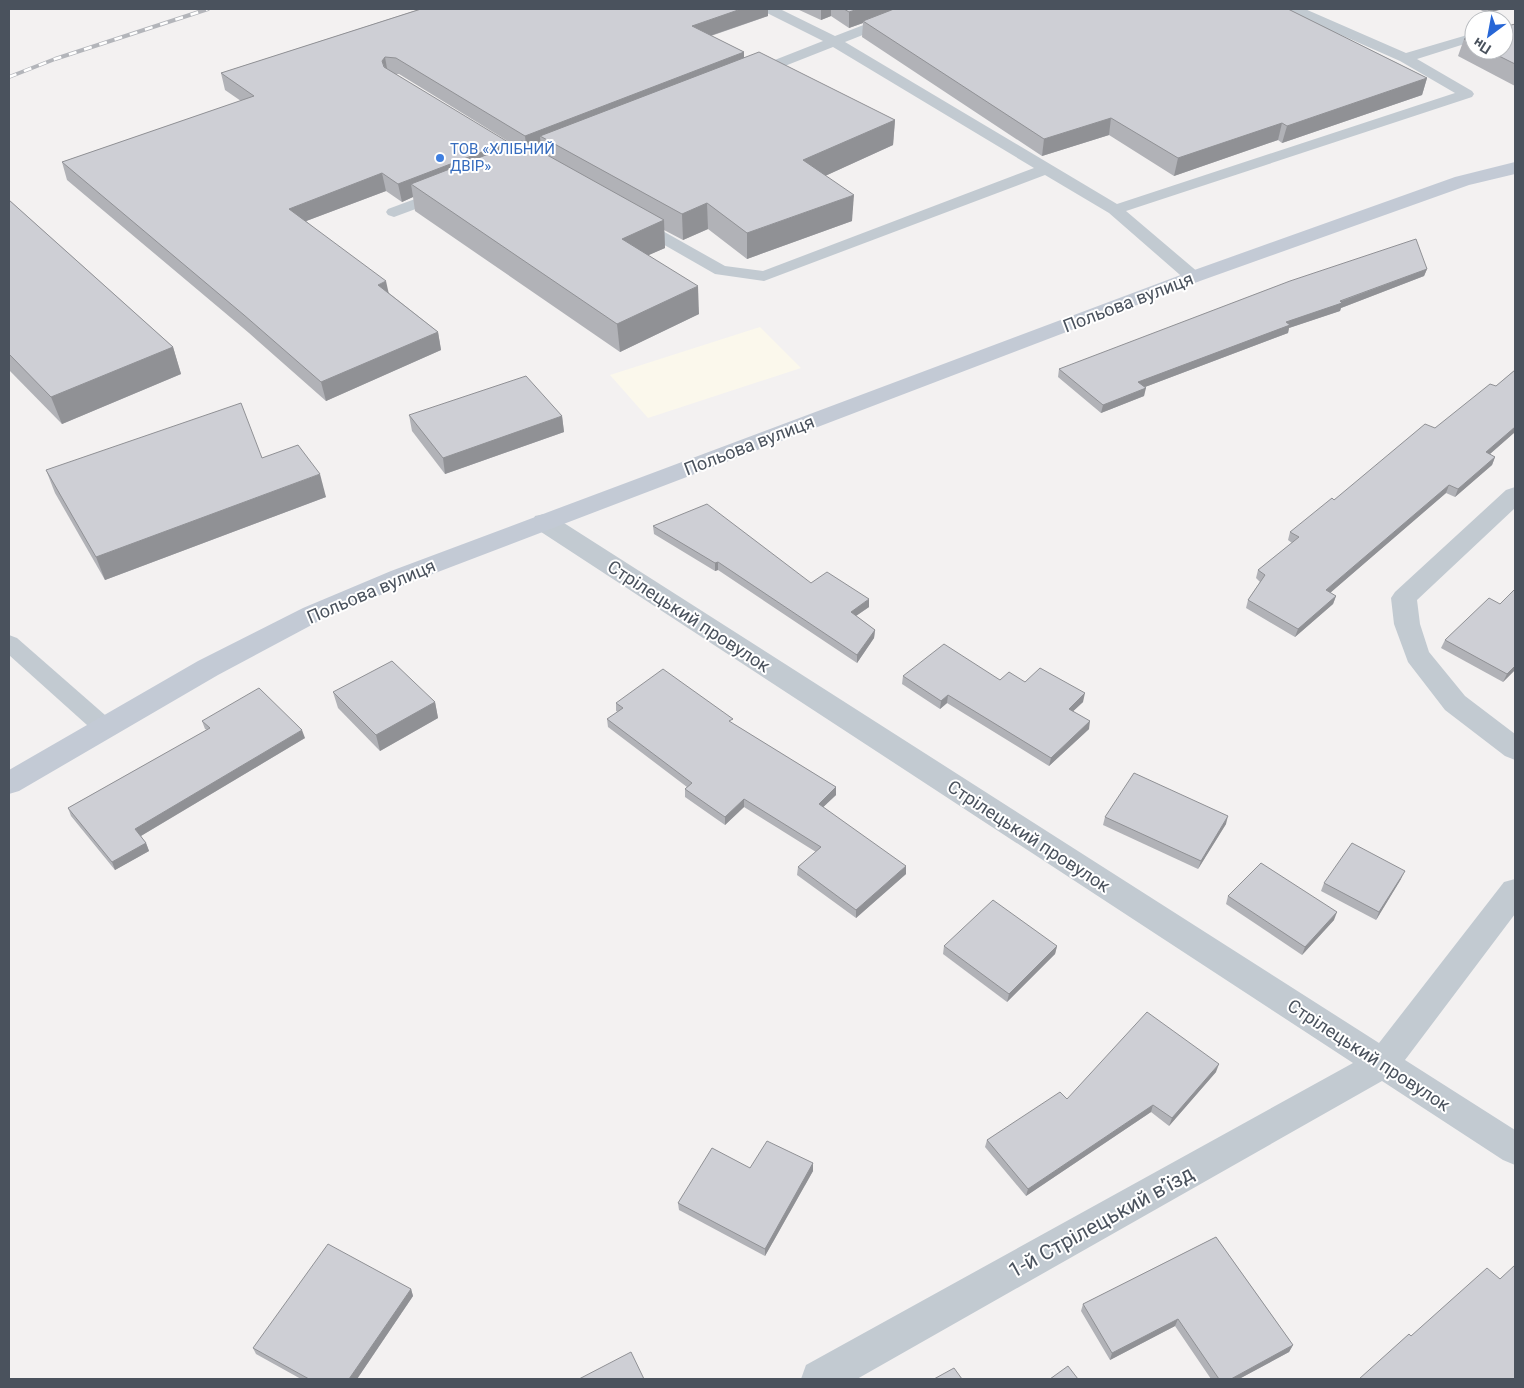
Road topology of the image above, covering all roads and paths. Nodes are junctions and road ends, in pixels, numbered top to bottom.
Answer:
1 (770, 9) edge
2 (916, 9) edge
3 (1294, 9) edge
4 (1464, 40) edge
5 (835, 42) junction
6 (1405, 58) junction
7 (742, 78) edge
8 (1515, 168) edge
9 (1046, 169) junction
10 (456, 188) edge
11 (1115, 210) junction
12 (394, 212) dead end
13 (629, 219) edge
14 (1193, 278) junction
15 (1515, 495) edge
16 (544, 522) junction
17 (9, 643) edge
18 (105, 728) junction
19 (1515, 748) edge
20 (9, 783) edge
21 (1515, 891) edge
22 (1382, 1064) junction
23 (1515, 1149) edge
24 (820, 1379) edge

1 - 5 lane
2 - 5 lane
3 - 6 lane
4 - 6 lane
5 - 7 lane
5 - 9 lane
6 - 11 lane
8 - 14 main road, Польова вулиця
9 - 11 lane
9 - 13 lane
10 - 12 lane
11 - 14 lane
14 - 16 main road, Польова вулиця
15 - 19 street
16 - 18 main road, Польова вулиця
16 - 22 street, Стрілецький провулок
17 - 18 lane
18 - 20 main road, Польова вулиця
21 - 22 street
22 - 23 street, Стрілецький провулок
22 - 24 street, 1-й Стрілецький в’їзд

